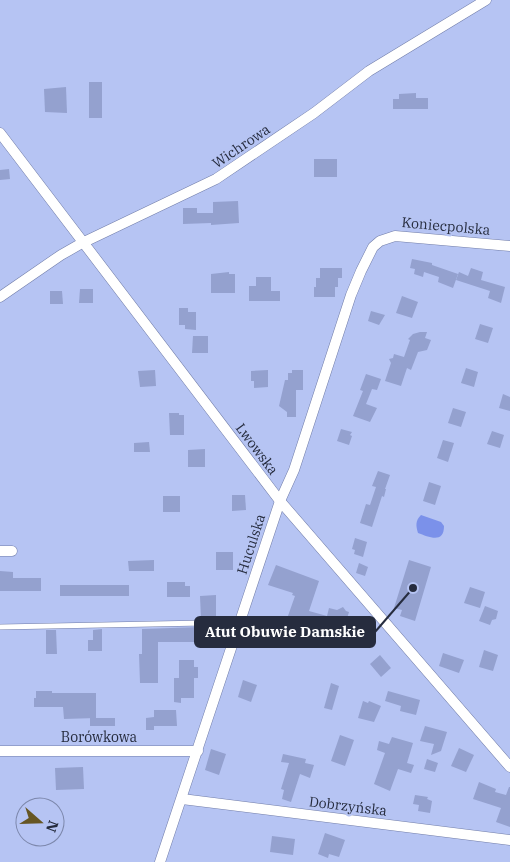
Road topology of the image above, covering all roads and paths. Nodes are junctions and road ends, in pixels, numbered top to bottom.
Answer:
1 (486, 0) edge
2 (0, 133) edge
3 (380, 241) joint
4 (82, 243) junction
5 (510, 246) edge
6 (0, 297) edge
7 (280, 501) junction
8 (0, 551) edge
9 (12, 551) dead end
10 (0, 627) edge
11 (238, 627) junction
12 (0, 751) edge
13 (198, 751) junction
14 (510, 767) edge
15 (182, 799) junction
16 (510, 840) edge
17 (160, 862) edge

1 - 4 street, Wichrowa
2 - 4 street, Lwowska
3 - 5 street, Koniecpolska
3 - 7 street, Huculska
4 - 6 street, Wichrowa
4 - 7 street, Lwowska
7 - 11 street, Huculska
7 - 14 street, Lwowska
8 - 9 street
10 - 11 lane
11 - 13 street, Huculska
12 - 13 street, Borówkowa
13 - 15 street, Huculska
15 - 16 street, Dobrzyńska
15 - 17 street, Huculska

